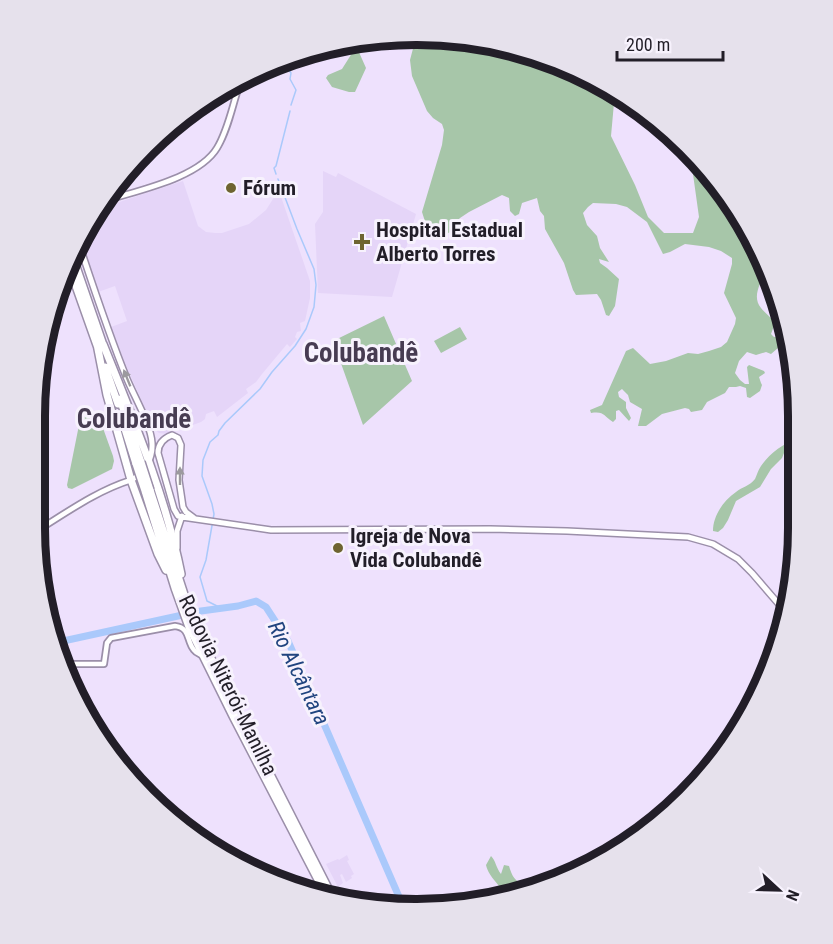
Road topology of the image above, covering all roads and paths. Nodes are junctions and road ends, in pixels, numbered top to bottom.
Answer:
1 (237, 91) edge
2 (117, 197) edge
3 (82, 253) edge
4 (76, 267) edge
5 (72, 277) edge
6 (100, 344) junction
7 (150, 432) junction
8 (166, 438) junction
9 (150, 462) junction
10 (161, 464) junction
11 (127, 468) junction
12 (142, 471) junction
13 (133, 479) junction
14 (144, 480) junction
15 (157, 485) junction
16 (148, 491) junction
17 (136, 495) junction
18 (183, 507) junction
19 (176, 512) junction
20 (182, 518) junction
21 (194, 518) junction
22 (167, 520) junction
23 (45, 526) edge
24 (177, 555) junction
25 (175, 588) junction
26 (183, 601) junction
27 (780, 605) edge
28 (189, 627) junction
29 (71, 664) edge
30 (322, 886) edge
31 (328, 888) edge

1 - 2 street
7 -> 3 main road
4 - 6 highway, Rodovia Niterói-Manilha
5 - 6 highway, Rodovia Niterói-Manilha
6 - 9 highway
6 - 11 highway
6 - 16 highway, Rodovia Niterói-Manilha, bridge
7 - 8 main road
7 - 9 main road
8 - 10 main road
18 -> 8 main road
9 - 10 main road
9 - 12 main road
9 - 15 highway
10 - 19 main road
11 - 12 highway
11 - 13 highway
12 - 13 main road
13 - 14 main road
13 - 17 highway
13 - 23 street
14 - 15 main road
14 - 17 highway
15 - 22 highway
16 - 25 highway, Rodovia Niterói-Manilha
16 - 26 highway, Rodovia Niterói-Manilha
17 - 25 highway
18 - 19 main road
18 - 20 main road
18 - 21 main road
19 - 20 main road
19 - 22 main road
20 - 21 main road
20 - 24 main road
21 - 27 main road
22 - 24 highway
24 - 26 highway
25 - 26 highway, Rodovia Niterói-Manilha
26 - 28 highway, Rodovia Niterói-Manilha
28 - 29 street
28 - 30 highway, Rodovia Niterói-Manilha
28 - 31 highway, Rodovia Niterói-Manilha

